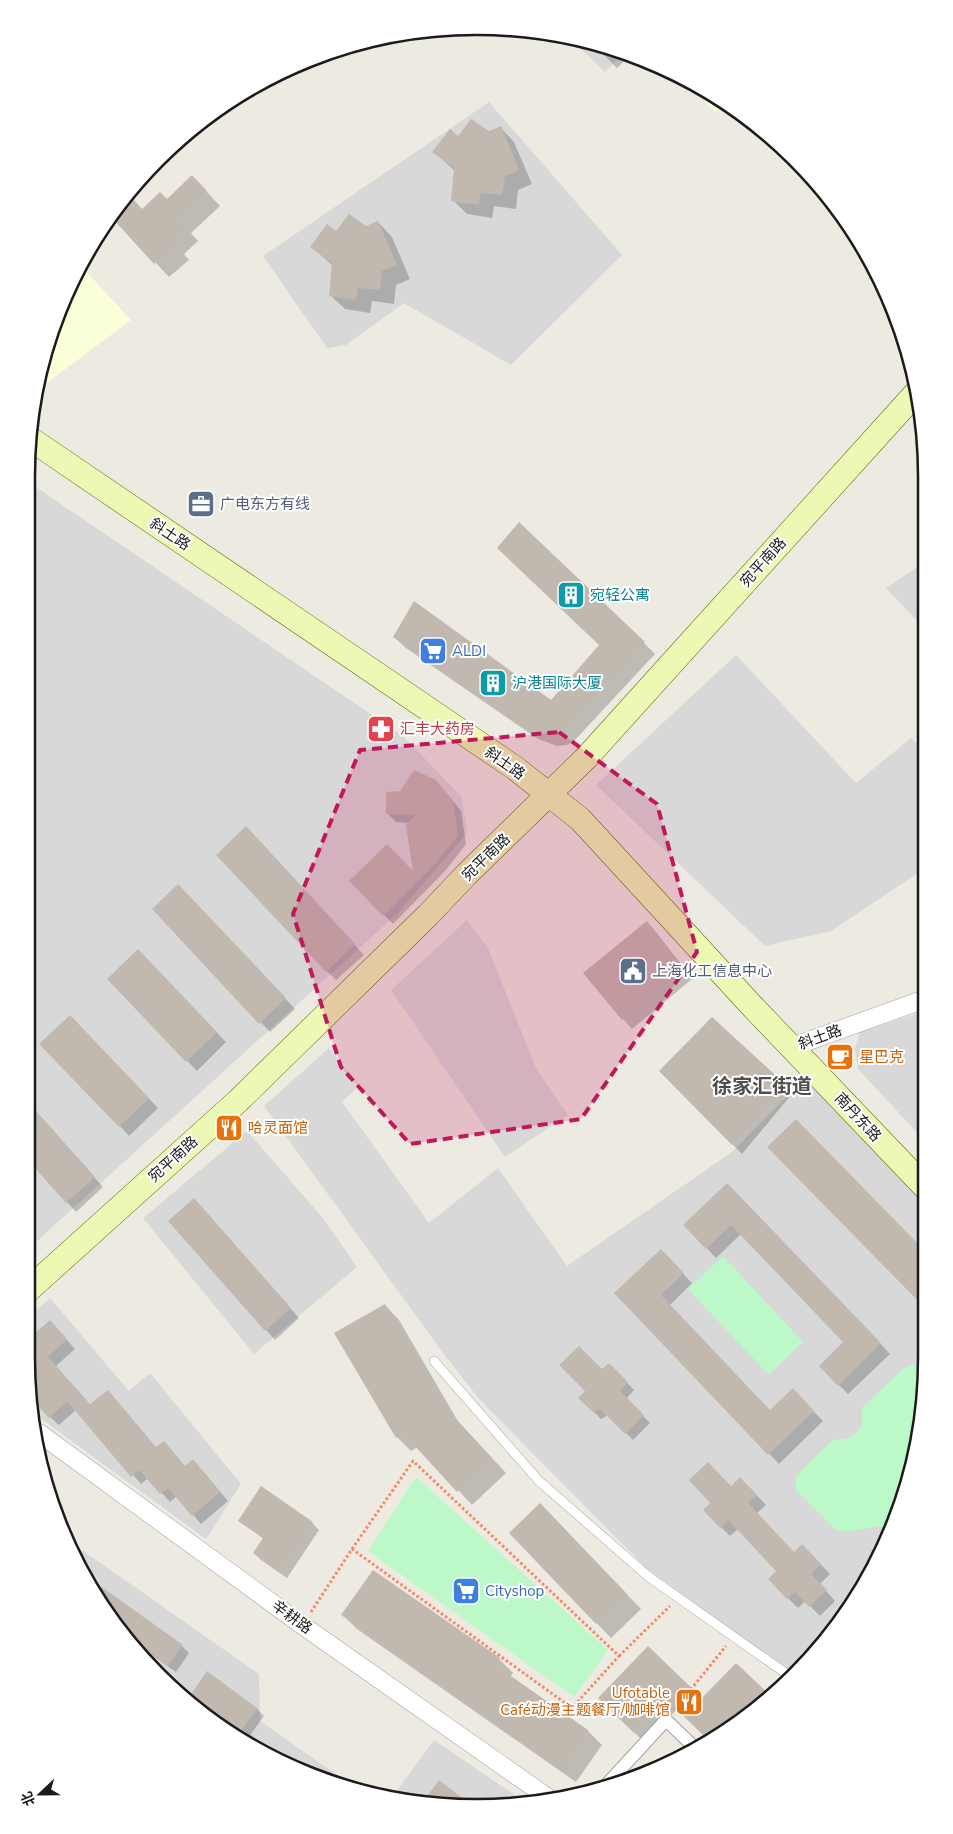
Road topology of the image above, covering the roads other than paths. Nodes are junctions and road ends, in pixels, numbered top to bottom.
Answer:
1 (911, 398) edge
2 (37, 443) edge
3 (548, 795) junction
4 (918, 1002) edge
5 (792, 1047) junction
6 (918, 1181) edge
7 (35, 1284) edge
8 (434, 1362) dead end
9 (42, 1435) edge
10 (786, 1673) edge
11 (690, 1743) edge
12 (613, 1777) edge
13 (542, 1794) edge

1 - 3 main road, 宛平南路
2 - 3 main road, 斜土路
3 - 5 main road, 斜土路
3 - 7 main road, 宛平南路
4 - 5 street, 斜土路
5 - 6 main road, 南丹东路
8 - 10 lane
9 - 13 street, 辛耕路
11 - 12 street

